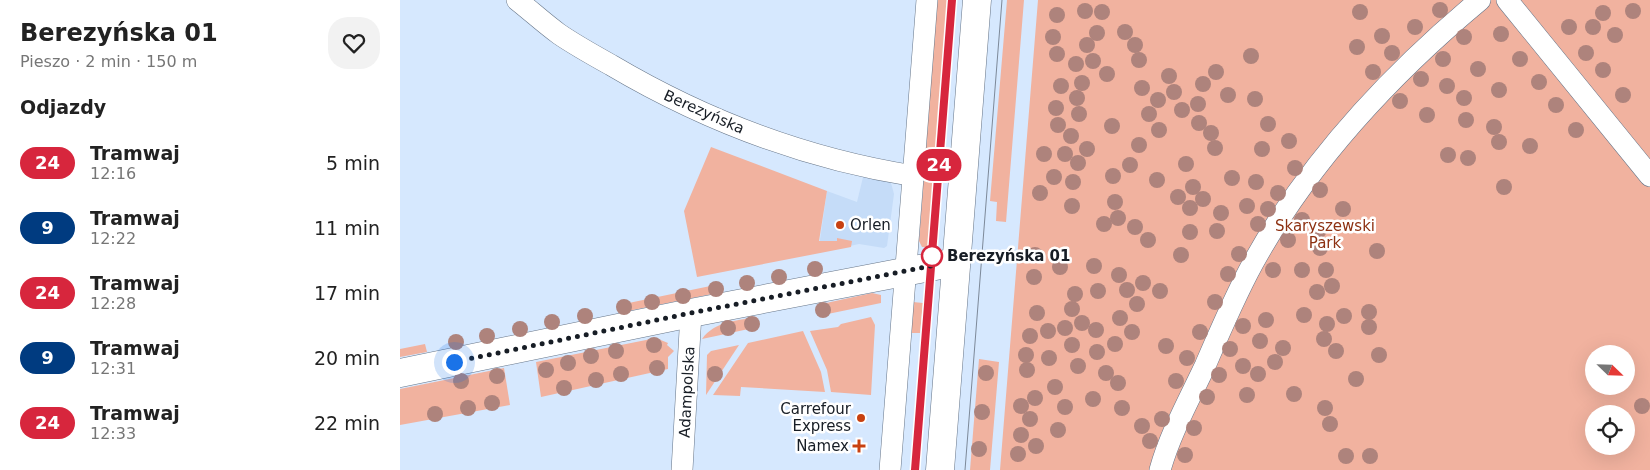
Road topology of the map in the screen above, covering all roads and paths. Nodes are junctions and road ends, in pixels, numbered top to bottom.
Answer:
1 (517, 0) edge
2 (927, 0) edge
3 (977, 0) edge
4 (1480, 0) edge
5 (1507, 0) edge
6 (914, 176) junction
7 (1650, 176) edge
8 (956, 262) junction
9 (906, 271) junction
10 (691, 313) junction
11 (400, 373) edge
12 (682, 470) edge
13 (890, 470) edge
14 (940, 470) edge
15 (1160, 470) edge

1 - 6 street, Berezyńska
2 - 6 street
3 - 8 street
4 - 15 street
5 - 7 street
6 - 9 street
8 - 9 street
8 - 14 street
9 - 10 street
9 - 13 street
10 - 11 street
10 - 12 street, Adampolska

